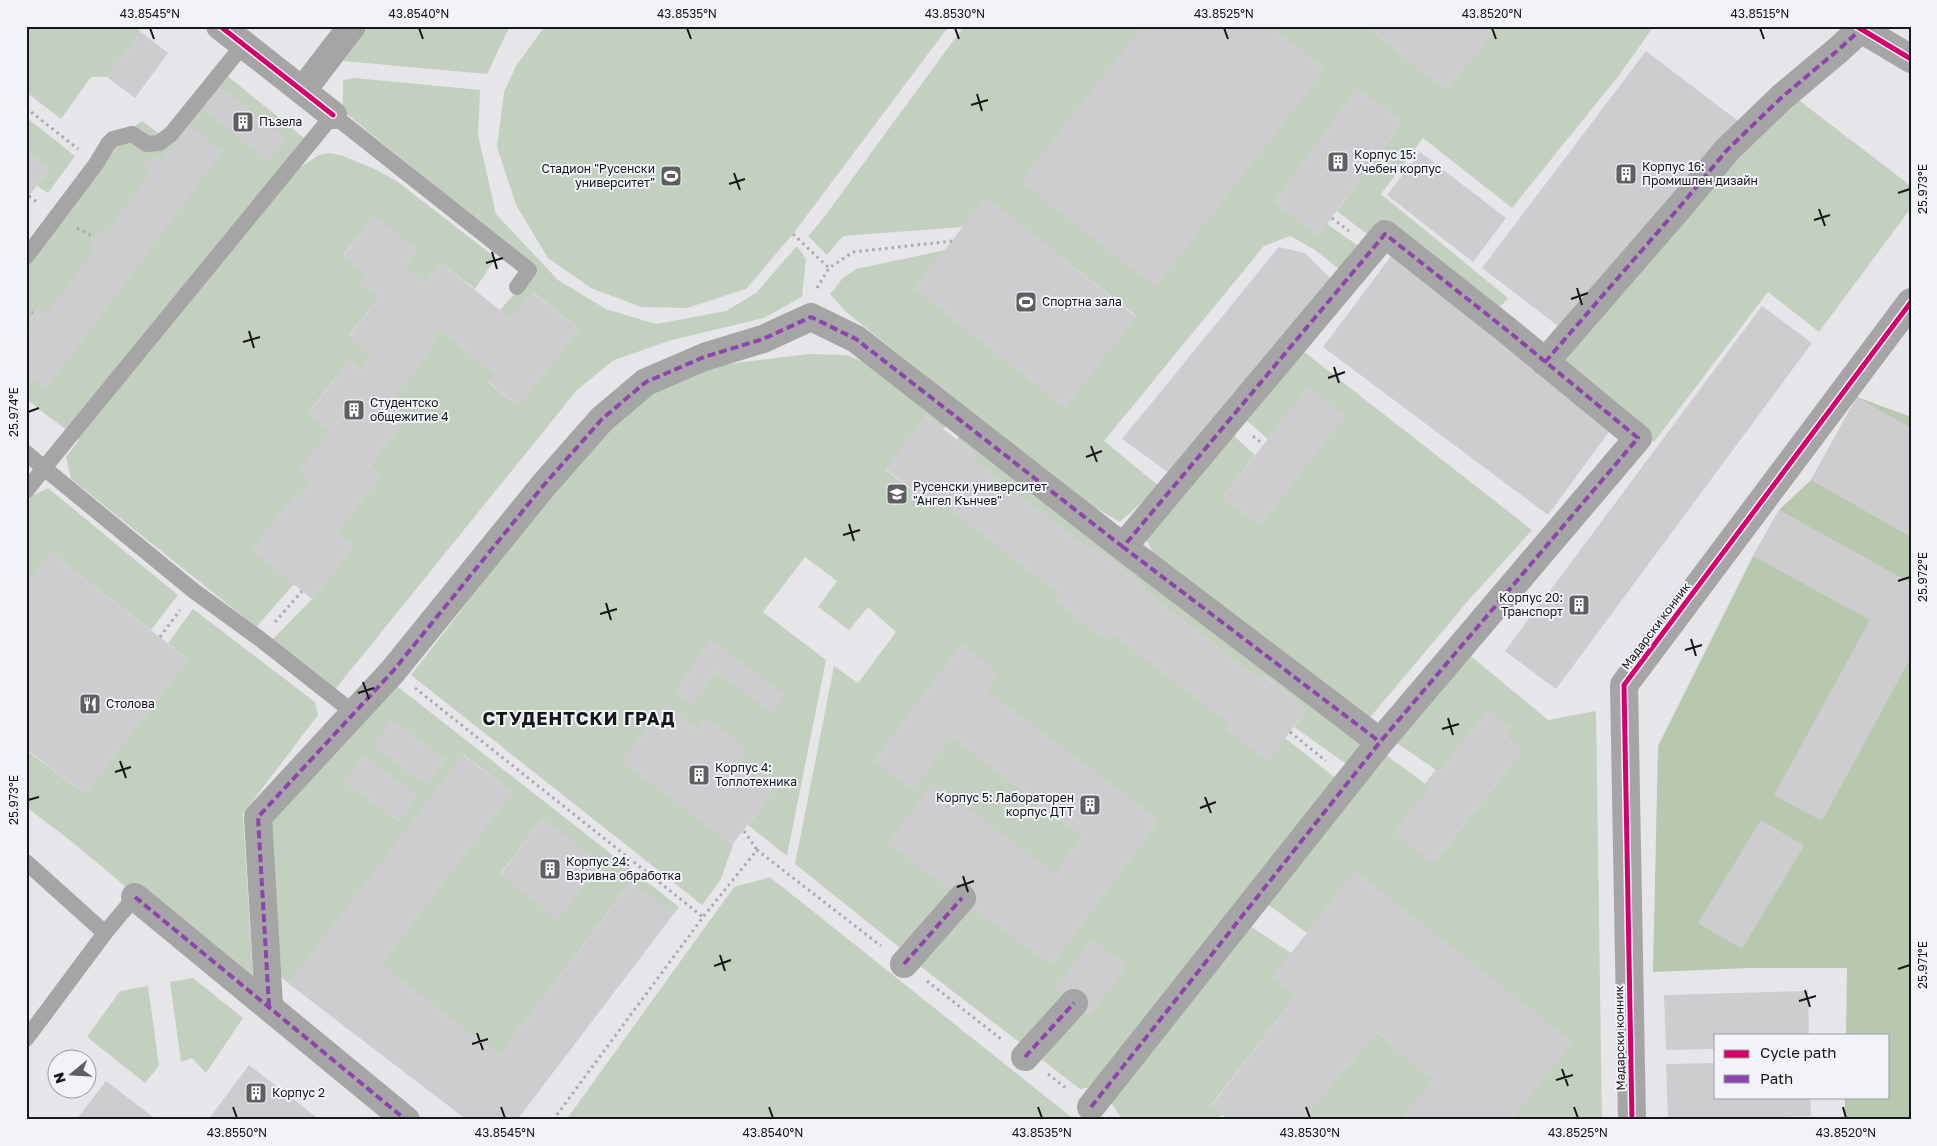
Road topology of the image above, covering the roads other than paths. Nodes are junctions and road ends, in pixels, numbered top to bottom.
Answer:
1 (220, 26) edge
2 (352, 26) edge
3 (1858, 28) edge
4 (243, 45) junction
5 (1911, 59) edge
6 (303, 90) junction
7 (333, 115) junction
8 (26, 257) edge
9 (517, 287) dead end
10 (1911, 302) edge
11 (1545, 362) junction
12 (26, 453) edge
13 (44, 468) junction
14 (26, 491) edge
15 (1123, 547) junction
16 (354, 713) junction
17 (1380, 742) junction
18 (26, 862) edge
19 (135, 897) joint
20 (962, 898) dead end
21 (105, 933) junction
22 (904, 964) road end
23 (1074, 1003) dead end
24 (269, 1006) junction
25 (26, 1039) edge
26 (1025, 1057) road end
27 (1091, 1107) road end
28 (406, 1120) edge
29 (1632, 1120) edge

1 - 4 street
2 - 6 street
3 - 5 street
3 - 11 street
4 - 6 street
4 - 8 lane
6 - 7 street
7 - 9 lane
7 - 13 lane
10 - 29 street, Мадарски конник
11 - 15 street
11 - 17 street
12 - 13 lane
13 - 14 lane
13 - 16 lane
15 - 16 street
15 - 17 street
16 - 24 street
17 - 27 street
18 - 21 lane
19 - 21 lane
19 - 24 street
20 - 22 street
21 - 25 lane
23 - 26 street
24 - 28 street

